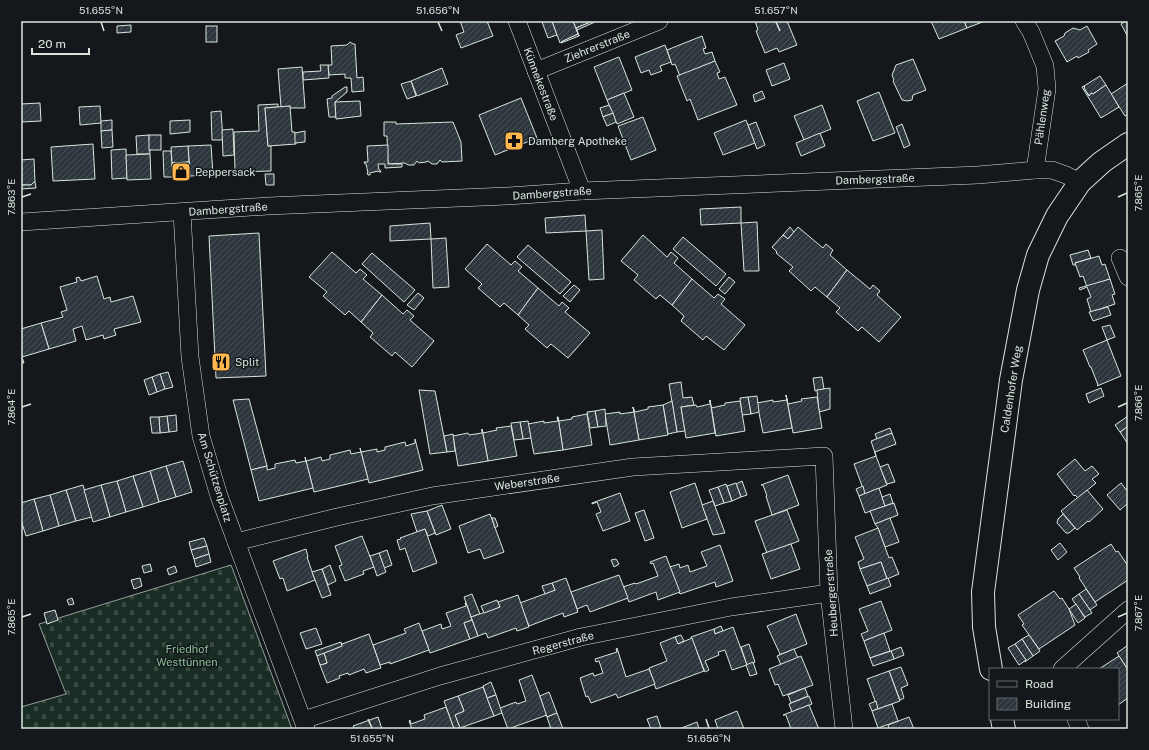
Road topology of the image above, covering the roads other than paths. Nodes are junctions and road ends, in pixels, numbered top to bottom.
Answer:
1 (517, 21) edge
2 (659, 21) edge
3 (1024, 21) edge
4 (536, 71) junction
5 (1128, 144) edge
6 (1035, 170) junction
7 (1080, 182) junction
8 (582, 191) junction
9 (182, 212) junction
10 (21, 222) edge
11 (1120, 258) dead end
12 (1128, 277) edge
13 (824, 456) joint
14 (236, 542) junction
15 (830, 593) junction
16 (1128, 610) edge
17 (991, 668) edge
18 (1063, 668) edge
19 (305, 725) edge
20 (844, 729) edge

1 - 4 street, Künnekestraße
2 - 4 street, Ziehrerstraße
3 - 6 street, Pählenweg
4 - 8 street, Künnekestraße
5 - 7 main road, Caldenhofer Weg
6 - 7 street, Dambergstraße
6 - 8 street, Dambergstraße
7 - 17 main road, Caldenhofer Weg
8 - 9 street, Dambergstraße
9 - 10 street, Dambergstraße
9 - 14 street, Am Schützenplatz
11 - 12 street
13 - 14 street, Weberstraße
13 - 15 street, Heubergerstraße
14 - 19 street, Am Schützenplatz
15 - 19 street, Regerstraße
15 - 20 street, Heubergerstraße
16 - 18 street

